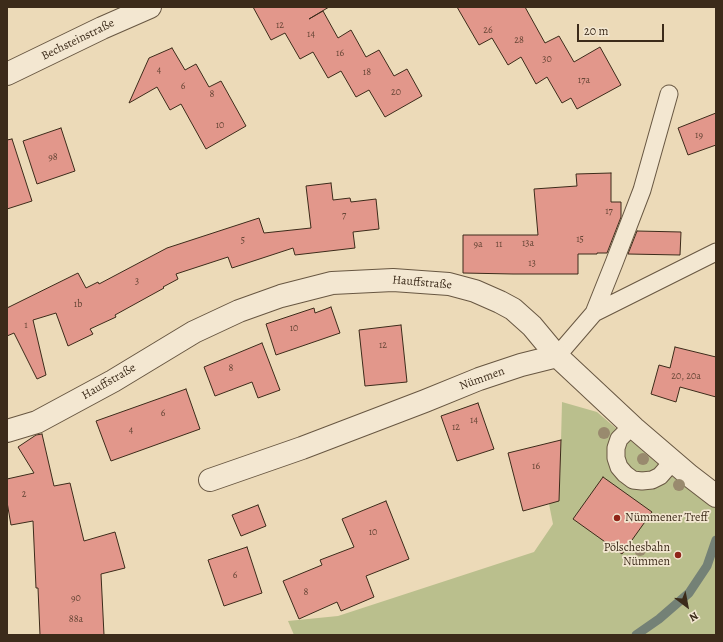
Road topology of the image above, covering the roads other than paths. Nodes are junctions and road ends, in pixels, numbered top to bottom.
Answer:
1 (150, 7) edge
2 (7, 74) edge
3 (669, 94) dead end
4 (716, 252) edge
5 (594, 313) junction
6 (557, 356) junction
7 (634, 428) junction
8 (7, 431) edge
9 (670, 460) junction
10 (210, 480) dead end
11 (716, 496) edge

1 - 2 street, Bechsteinstraße
3 - 5 lane
4 - 5 lane
5 - 6 lane
6 - 7 street
6 - 8 street, Hauffstraße
6 - 10 street, Nümmen
7 - 9 street
7 - 9 lane
9 - 11 street

